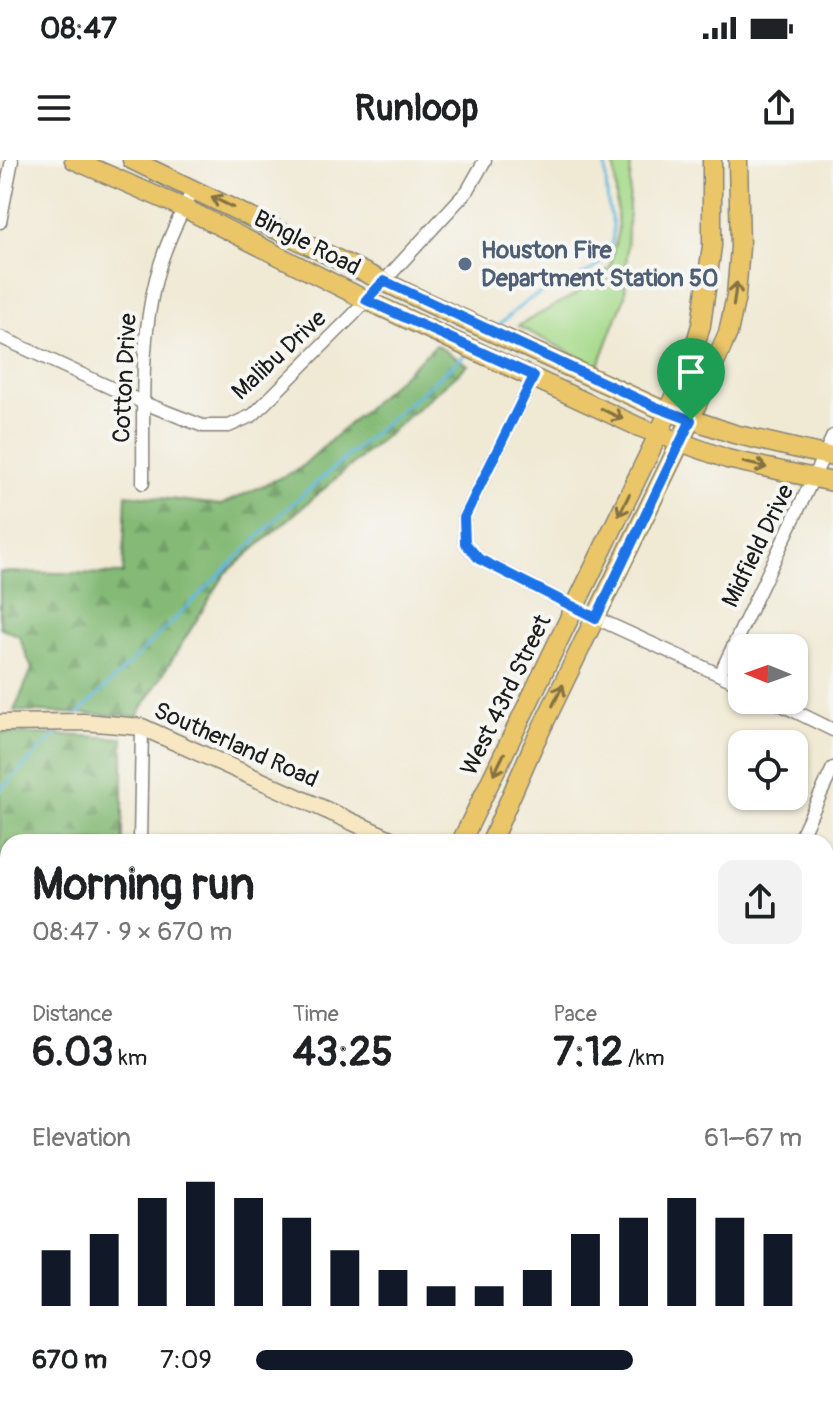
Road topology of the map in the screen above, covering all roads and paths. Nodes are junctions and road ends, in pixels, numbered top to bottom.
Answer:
1 (12, 160) edge
2 (74, 160) edge
3 (132, 160) edge
4 (485, 160) edge
5 (712, 160) edge
6 (738, 160) edge
7 (194, 188) junction
8 (184, 208) junction
9 (0, 222) edge
10 (712, 246) junction
11 (740, 247) junction
12 (384, 281) junction
13 (366, 300) junction
14 (428, 303) junction
15 (418, 323) junction
16 (0, 337) edge
17 (534, 376) junction
18 (144, 403) junction
19 (668, 412) junction
20 (691, 420) junction
21 (658, 435) junction
22 (833, 436) edge
23 (680, 443) junction
24 (829, 456) edge
25 (824, 480) edge
26 (143, 483) dead end
27 (575, 608) junction
28 (596, 618) junction
29 (720, 674) junction
30 (728, 678) edge
31 (800, 714) edge
32 (0, 723) edge
33 (142, 727) junction
34 (833, 730) edge
35 (513, 736) junction
36 (533, 746) junction
37 (833, 768) edge
38 (140, 834) edge
39 (379, 834) edge
40 (465, 834) edge
41 (494, 834) edge
42 (802, 834) edge

1 - 9 street
2 - 8 main road, Bingle Road
3 - 7 main road, Bingle Road
4 - 12 street, Malibu Drive
5 - 10 main road, West 43rd Street
6 - 11 main road, West 43rd Street
7 - 8 street, Cotton Drive
12 -> 7 main road, Bingle Road
8 - 13 main road, Bingle Road
8 - 18 street, Cotton Drive
10 - 11 main road
10 - 19 main road, West 43rd Street
20 -> 11 main road, West 43rd Street
12 - 13 street, Malibu Drive
12 - 14 main road, Bingle Road
13 - 15 main road, Bingle Road
13 - 18 street, Malibu Drive
14 - 15 main road
14 - 19 main road, Bingle Road
15 - 17 main road, Bingle Road
16 - 18 street, Malibu Drive
17 -> 21 main road, Bingle Road
17 - 27 street
18 - 26 street, Cotton Drive
19 - 20 main road, Bingle Road
19 - 21 main road, West 43rd Street
20 - 23 main road, West 43rd Street
20 - 24 main road, Bingle Road
21 - 23 main road, Bingle Road
21 -> 27 main road, West 43rd Street
22 - 24 street, Midfield Drive
23 -> 25 main road, Bingle Road
23 - 28 main road, West 43rd Street
24 - 25 street, Midfield Drive
25 - 29 street, Midfield Drive
27 - 28 street
27 - 35 main road, West 43rd Street
28 - 29 street
36 -> 28 main road, West 43rd Street
29 - 30 street
31 - 34 street
32 - 33 street, Southerland Road
33 - 38 street
33 - 39 street, Southerland Road
35 - 36 main road
35 -> 40 main road, West 43rd Street
36 - 41 main road, West 43rd Street
37 - 42 street

